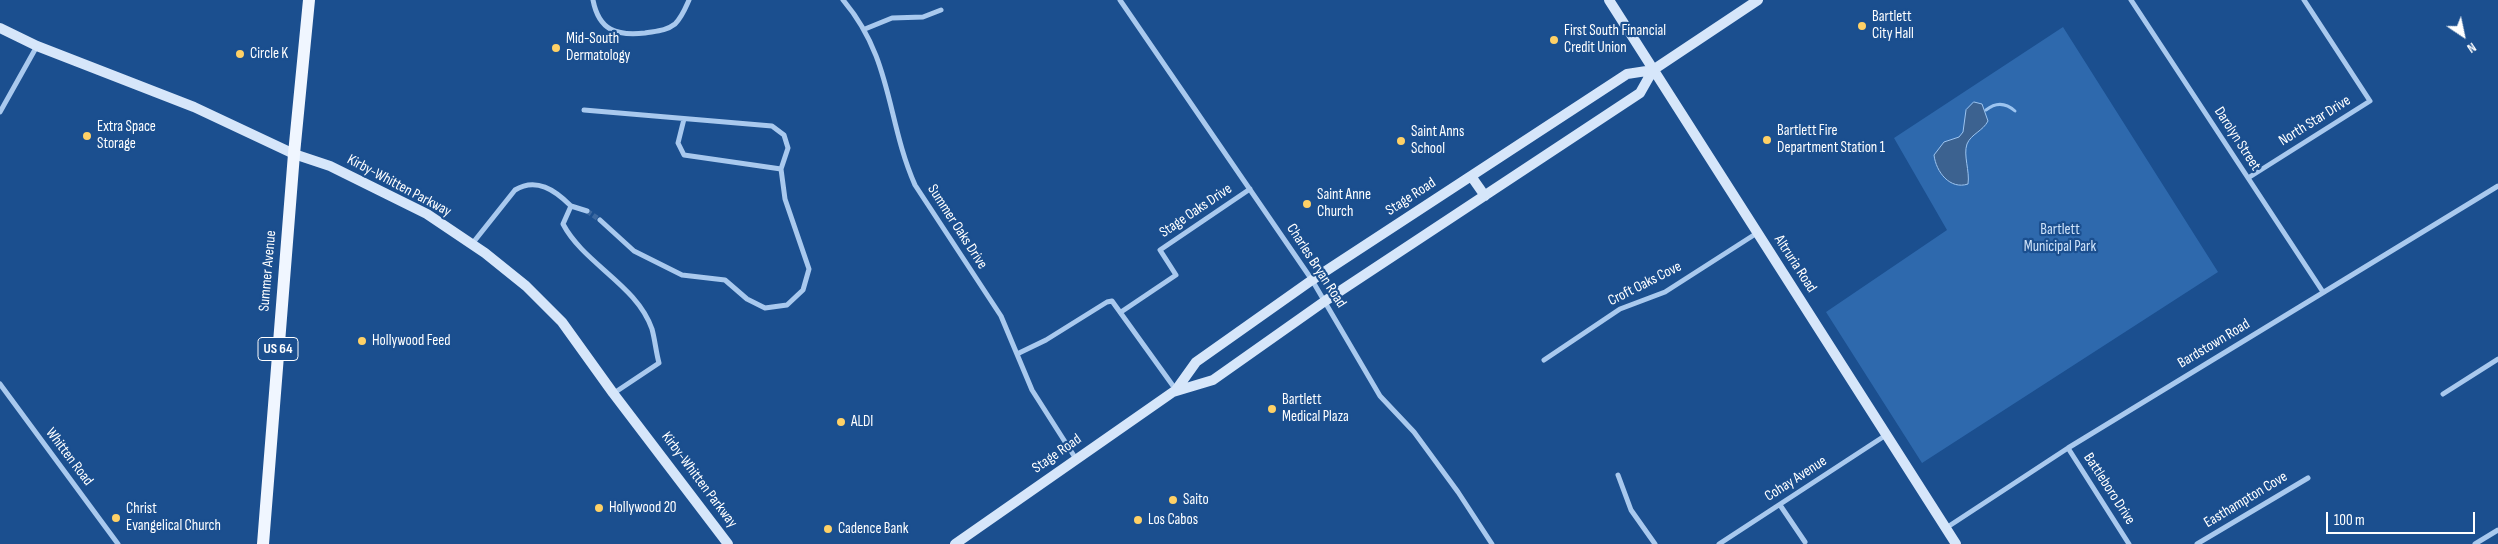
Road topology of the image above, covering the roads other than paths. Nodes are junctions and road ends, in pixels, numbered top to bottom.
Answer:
1 (309, 0) edge
2 (592, 0) edge
3 (689, 0) edge
4 (843, 0) edge
5 (1120, 0) edge
6 (1609, 0) edge
7 (1758, 0) edge
8 (2131, 0) edge
9 (2304, 0) edge
10 (941, 10) dead end
11 (0, 28) edge
12 (865, 29) junction
13 (38, 46) junction
14 (1653, 70) junction
15 (584, 110) dead end
16 (0, 112) edge
17 (684, 119) junction
18 (294, 154) junction
19 (780, 169) junction
20 (1471, 176) junction
21 (2248, 178) junction
22 (2498, 186) edge
23 (1250, 189) junction
24 (1485, 196) junction
25 (571, 206) junction
26 (587, 211) tunnel mouth
27 (600, 220) tunnel mouth
28 (1757, 233) junction
29 (472, 244) junction
30 (1312, 280) junction
31 (2323, 292) junction
32 (1325, 301) junction
33 (1121, 312) junction
34 (1017, 354) junction
35 (2498, 359) edge
36 (1544, 360) dead end
37 (0, 384) edge
38 (1176, 390) junction
39 (613, 393) junction
40 (2443, 394) dead end
41 (1887, 435) junction
42 (2068, 448) junction
43 (1076, 459) junction
44 (1618, 474) dead end
45 (2308, 478) dead end
46 (1780, 505) junction
47 (1946, 528) junction
48 (2498, 530) edge
49 (1805, 542) dead end
50 (118, 544) edge
51 (263, 544) edge
52 (728, 544) edge
53 (955, 544) edge
54 (1492, 544) edge
55 (1656, 544) edge
56 (1719, 544) edge
57 (1956, 544) edge
58 (2129, 544) edge
59 (2197, 544) edge
60 (2475, 544) edge

1 - 18 main road, Summer Avenue / US 64
2 - 3 street
4 - 12 street, Summer Oaks Drive
5 - 23 street, Charles Bryan Road
6 - 14 main road, Altruria Road
7 - 14 main road, Stage Road
8 - 21 street, Darolyn Street
9 - 21 street, North Star Drive
10 - 12 street
11 - 13 main road, Kirby-Whitten Parkway
12 - 34 street, Summer Oaks Drive
13 - 16 street
13 - 18 main road, Kirby-Whitten Parkway
14 - 20 main road, Stage Road
14 - 24 main road, Stage Road
14 - 28 main road, Altruria Road
15 - 17 street
17 - 19 street
17 - 19 street
18 - 29 main road, Kirby-Whitten Parkway
18 - 51 main road, Summer Avenue / US 64
19 - 27 street
20 - 24 main road
20 - 30 main road, Stage Road
21 - 31 street, Darolyn Street
22 - 31 street, Bardstown Road
23 - 30 street, Charles Bryan Road
23 - 33 street, Stage Oaks Drive
24 - 32 main road, Stage Road
25 - 26 street
25 - 29 street
25 - 39 street
28 - 36 street, Croft Oaks Cove
28 - 41 main road, Altruria Road
29 - 39 main road, Kirby-Whitten Parkway
30 - 32 street, Charles Bryan Road
30 - 38 main road, Stage Road
31 - 42 street, Bardstown Road
32 - 38 main road, Stage Road
32 - 54 street, Charles Bryan Road
33 - 34 street
33 - 38 street
34 - 43 street, Summer Oaks Drive
35 - 40 street
37 - 50 street, Whitten Road
38 - 43 main road, Stage Road
39 - 52 main road, Kirby-Whitten Parkway
41 - 46 street, Cohay Avenue
41 - 47 main road, Altruria Road
42 - 47 street, Bardstown Road
42 - 58 street, Battleboro Drive
43 - 53 main road, Stage Road
44 - 55 street
45 - 59 street, Easthampton Cove
46 - 49 street
46 - 56 street, Cohay Avenue
47 - 57 main road, Altruria Road
48 - 60 street

